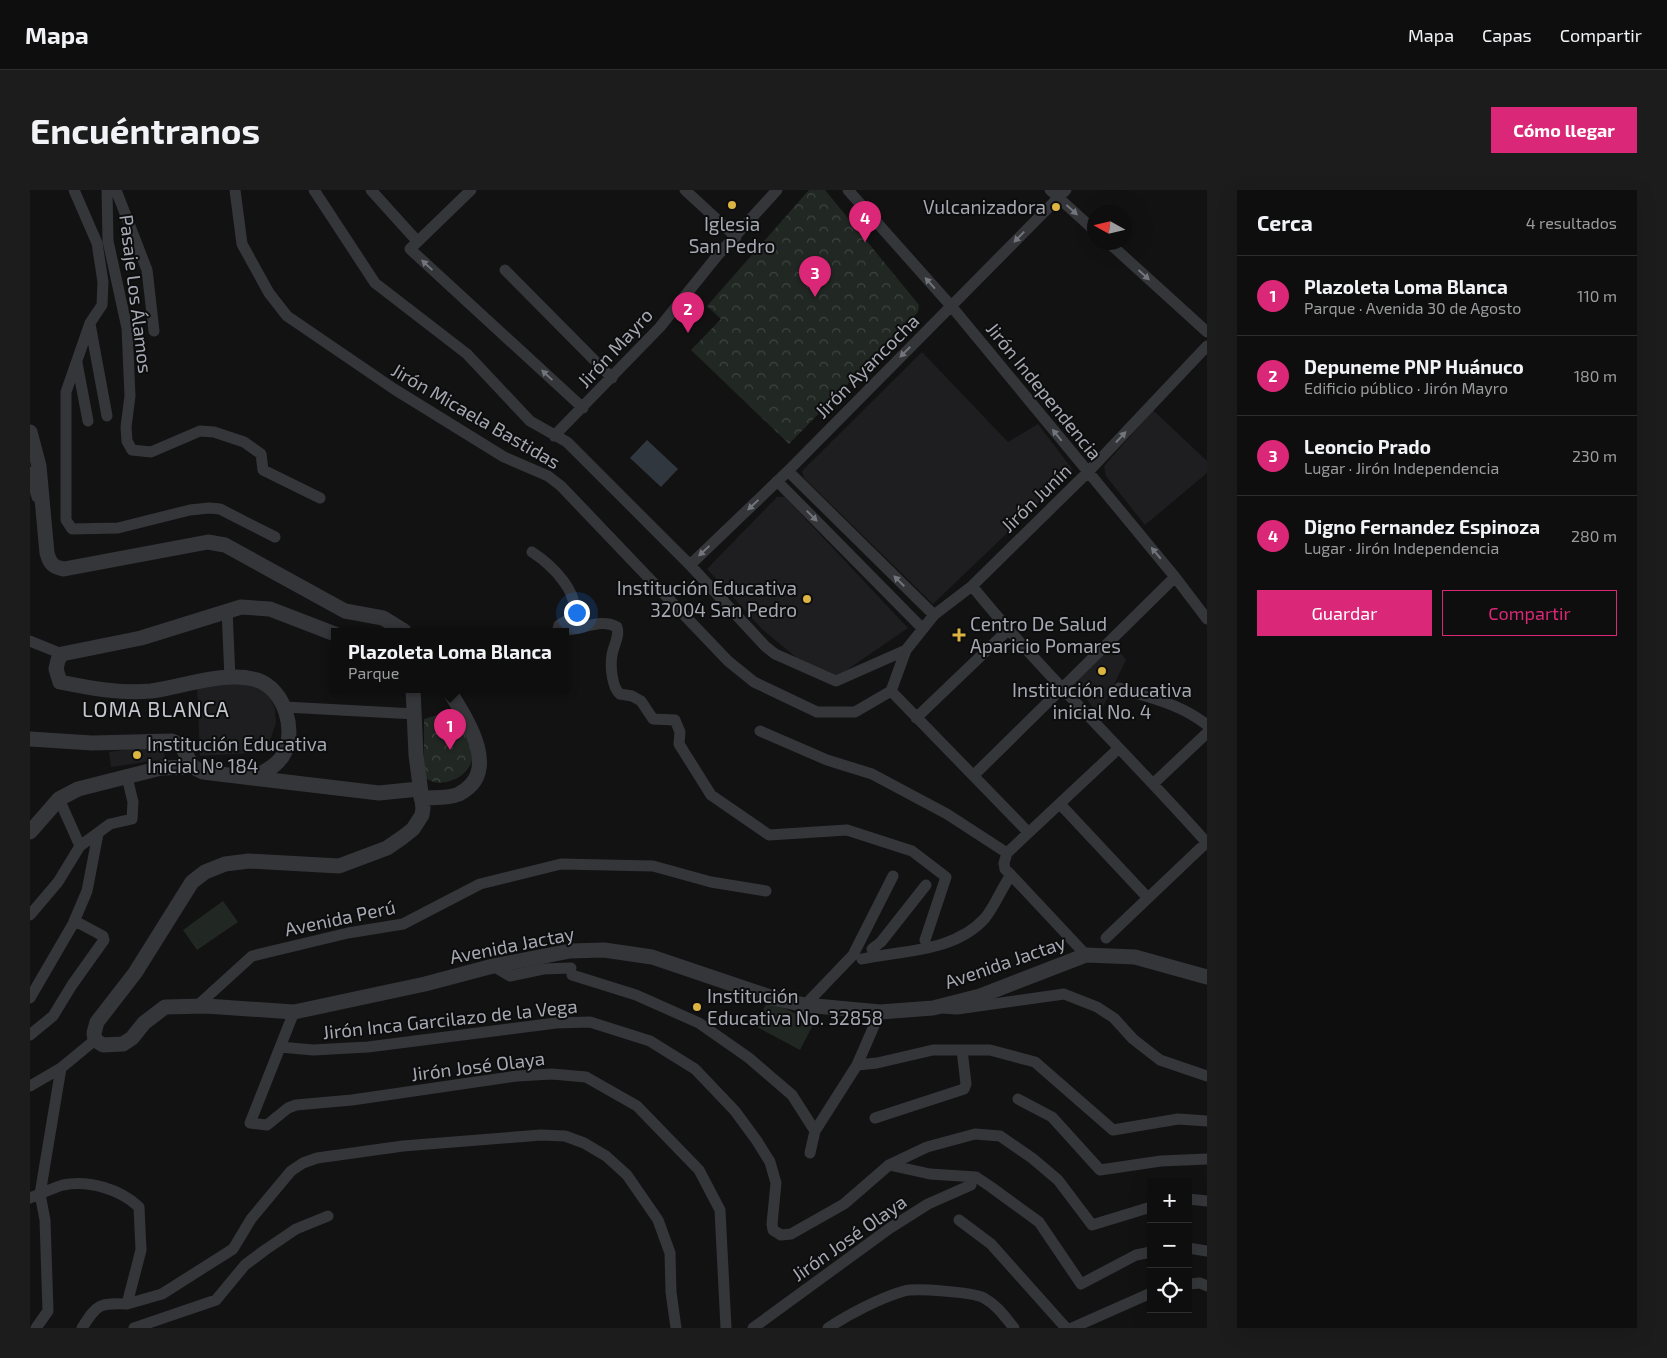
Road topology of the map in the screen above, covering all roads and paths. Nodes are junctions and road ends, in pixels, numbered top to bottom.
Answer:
1 (74, 190) edge
2 (107, 190) edge
3 (116, 190) edge
4 (236, 190) edge
5 (314, 190) edge
6 (371, 190) edge
7 (471, 190) edge
8 (686, 190) edge
9 (777, 190) edge
10 (848, 190) edge
11 (1058, 192) edge
12 (1087, 223) edge
13 (736, 237) junction
14 (414, 245) junction
15 (1117, 250) edge
16 (505, 270) dead end
17 (952, 307) junction
18 (90, 324) junction
19 (154, 331) dead end
20 (1207, 332) edge
21 (1207, 346) edge
22 (77, 362) junction
23 (612, 378) junction
24 (583, 408) junction
25 (107, 416) dead end
26 (88, 421) dead end
27 (30, 432) edge
28 (554, 436) junction
29 (788, 471) junction
30 (30, 472) edge
31 (1088, 472) junction
32 (777, 482) junction
33 (320, 498) dead end
34 (43, 520) junction
35 (275, 537) dead end
36 (532, 552) dead end
37 (690, 564) junction
38 (1175, 577) junction
39 (972, 586) junction
40 (227, 610) junction
41 (934, 615) junction
42 (1207, 620) edge
43 (399, 628) edge
44 (558, 628) edge
45 (922, 628) junction
46 (569, 629) edge
47 (1008, 630) junction
48 (331, 633) edge
49 (30, 641) edge
50 (906, 650) junction
51 (62, 654) junction
52 (230, 678) junction
53 (1119, 688) dead end
54 (1062, 689) junction
55 (891, 691) junction
56 (413, 693) edge
57 (450, 693) edge
58 (285, 707) junction
59 (415, 714) junction
60 (916, 718) junction
61 (1207, 725) edge
62 (760, 731) dead end
63 (1207, 733) edge
64 (30, 739) edge
65 (1118, 750) junction
66 (193, 767) junction
67 (974, 775) junction
68 (127, 777) junction
69 (255, 777) junction
70 (1154, 784) junction
71 (420, 793) junction
72 (59, 799) junction
73 (1060, 804) junction
74 (30, 832) edge
75 (1028, 832) junction
76 (98, 834) junction
77 (1207, 842) edge
78 (80, 846) junction
79 (1007, 853) junction
80 (1008, 872) junction
81 (893, 876) dead end
82 (926, 885) dead end
83 (766, 890) dead end
84 (1147, 898) junction
85 (30, 915) edge
86 (75, 921) junction
87 (1106, 938) dead end
88 (925, 940) dead end
89 (872, 949) dead end
90 (1086, 955) junction
91 (862, 959) dead end
92 (493, 966) junction
93 (1207, 977) edge
94 (30, 998) edge
95 (805, 1005) junction
96 (197, 1006) junction
97 (933, 1008) junction
98 (294, 1012) junction
99 (880, 1012) junction
100 (30, 1035) edge
101 (95, 1040) junction
102 (280, 1047) junction
103 (962, 1050) junction
104 (857, 1065) junction
105 (60, 1068) junction
106 (1207, 1076) edge
107 (30, 1086) edge
108 (1018, 1099) dead end
109 (875, 1118) dead end
110 (1207, 1121) edge
111 (815, 1131) junction
112 (810, 1153) dead end
113 (1207, 1159) edge
114 (889, 1165) junction
115 (971, 1185) dead end
116 (35, 1196) edge
117 (1192, 1199) edge
118 (1207, 1201) edge
119 (1147, 1208) edge
120 (328, 1216) dead end
121 (959, 1220) dead end
122 (1192, 1249) edge
123 (1207, 1251) edge
124 (1147, 1253) edge
125 (1192, 1284) edge
126 (1207, 1286) edge
127 (1147, 1295) edge
128 (127, 1304) junction
129 (48, 1311) junction
130 (36, 1328) edge
131 (47, 1328) edge
132 (82, 1328) edge
133 (134, 1328) edge
134 (676, 1328) edge
135 (726, 1328) edge
136 (753, 1328) edge
137 (828, 1328) edge
138 (1014, 1328) edge
139 (1066, 1328) edge
140 (1072, 1328) edge

1 - 18 street
2 - 33 street, Pasaje Los Álamos
3 - 19 street
4 - 55 street, Jirón Micaela Bastidas
5 - 28 street
6 - 14 street
7 - 14 street
8 - 13 street
9 - 13 street, Jirón Mayro
17 -> 10 street, Jirón Independencia
11 -> 12 street
11 -> 17 street, Jirón Ayancocha
13 - 23 street, Jirón Mayro
24 -> 14 street
15 -> 20 street
16 - 23 street
17 -> 29 street, Jirón Ayancocha
31 -> 17 street, Jirón Independencia
18 - 22 street
18 - 25 street
31 -> 21 street, Jirón Junín
22 - 26 street
22 - 35 street
23 - 24 street, Jirón Mayro
24 - 28 street, Jirón Mayro
27 - 34 street
28 - 37 street
29 - 32 street, Jirón Ayancocha
41 -> 29 street
30 - 34 street
38 -> 31 street, Jirón Independencia
31 - 39 street, Jirón Junín
32 -> 37 street, Jirón Ayancocha
32 -> 45 street
34 - 43 street
36 - 44 street
37 - 50 street
38 - 42 street, Jirón Independencia
38 - 54 street
39 - 41 street, Jirón Junín
39 - 47 street
40 - 48 street
40 - 51 street
40 - 52 street
41 - 45 street, Jirón Junín
45 - 50 street, Jirón Junín
46 - 88 street
47 - 54 street
47 - 60 street
49 - 51 street
50 - 55 street
51 - 52 street
52 - 58 street
53 - 61 street
54 - 65 street
54 - 67 street
55 - 60 street
56 - 59 street
57 - 71 street
58 - 59 street
58 - 69 street
59 - 71 street
60 - 67 street
62 - 79 street
63 - 70 street
64 - 66 street
65 - 70 street
65 - 73 street
66 - 68 street
66 - 69 street
67 - 75 street
68 - 72 street
68 - 76 street
69 - 71 street
70 - 77 street
71 - 101 street
72 - 74 street
72 - 78 street
73 - 75 street
73 - 84 street
75 - 79 street
76 - 78 street
76 - 86 street
77 - 84 street
78 - 85 street
79 - 80 street
80 - 90 street
80 - 91 street
81 - 95 street
82 - 89 street
83 - 96 street, Avenida Perú
84 - 87 street
86 - 94 street
86 - 100 street
90 - 93 street, Avenida Jactay
90 - 97 street, Avenida Jactay
92 - 95 street, Avenida Jactay
92 - 98 street, Avenida Jactay
92 - 111 street
95 - 99 street, Avenida Jactay
96 - 98 street, Avenida Jactay
96 - 101 street, Avenida Jactay
97 - 99 street, Avenida Jactay
97 - 106 street
98 - 102 street
99 - 104 street
101 - 105 street
102 - 114 street, Jirón Inca Garcilazo de la Vega
102 - 135 street, Jirón José Olaya
103 - 104 street
103 - 109 street
103 - 110 street
104 - 111 street
105 - 107 street
105 - 116 street
108 - 113 street
111 - 112 street
114 - 119 street, Jirón Inca Garcilazo de la Vega
114 - 124 street
115 - 136 street, Jirón José Olaya
116 - 128 street
116 - 129 street
117 - 118 street
120 - 133 street
121 - 139 street
122 - 123 street
125 - 126 street
127 - 140 street
128 - 132 street
128 - 134 street
129 - 130 street
129 - 131 street
137 - 138 street

